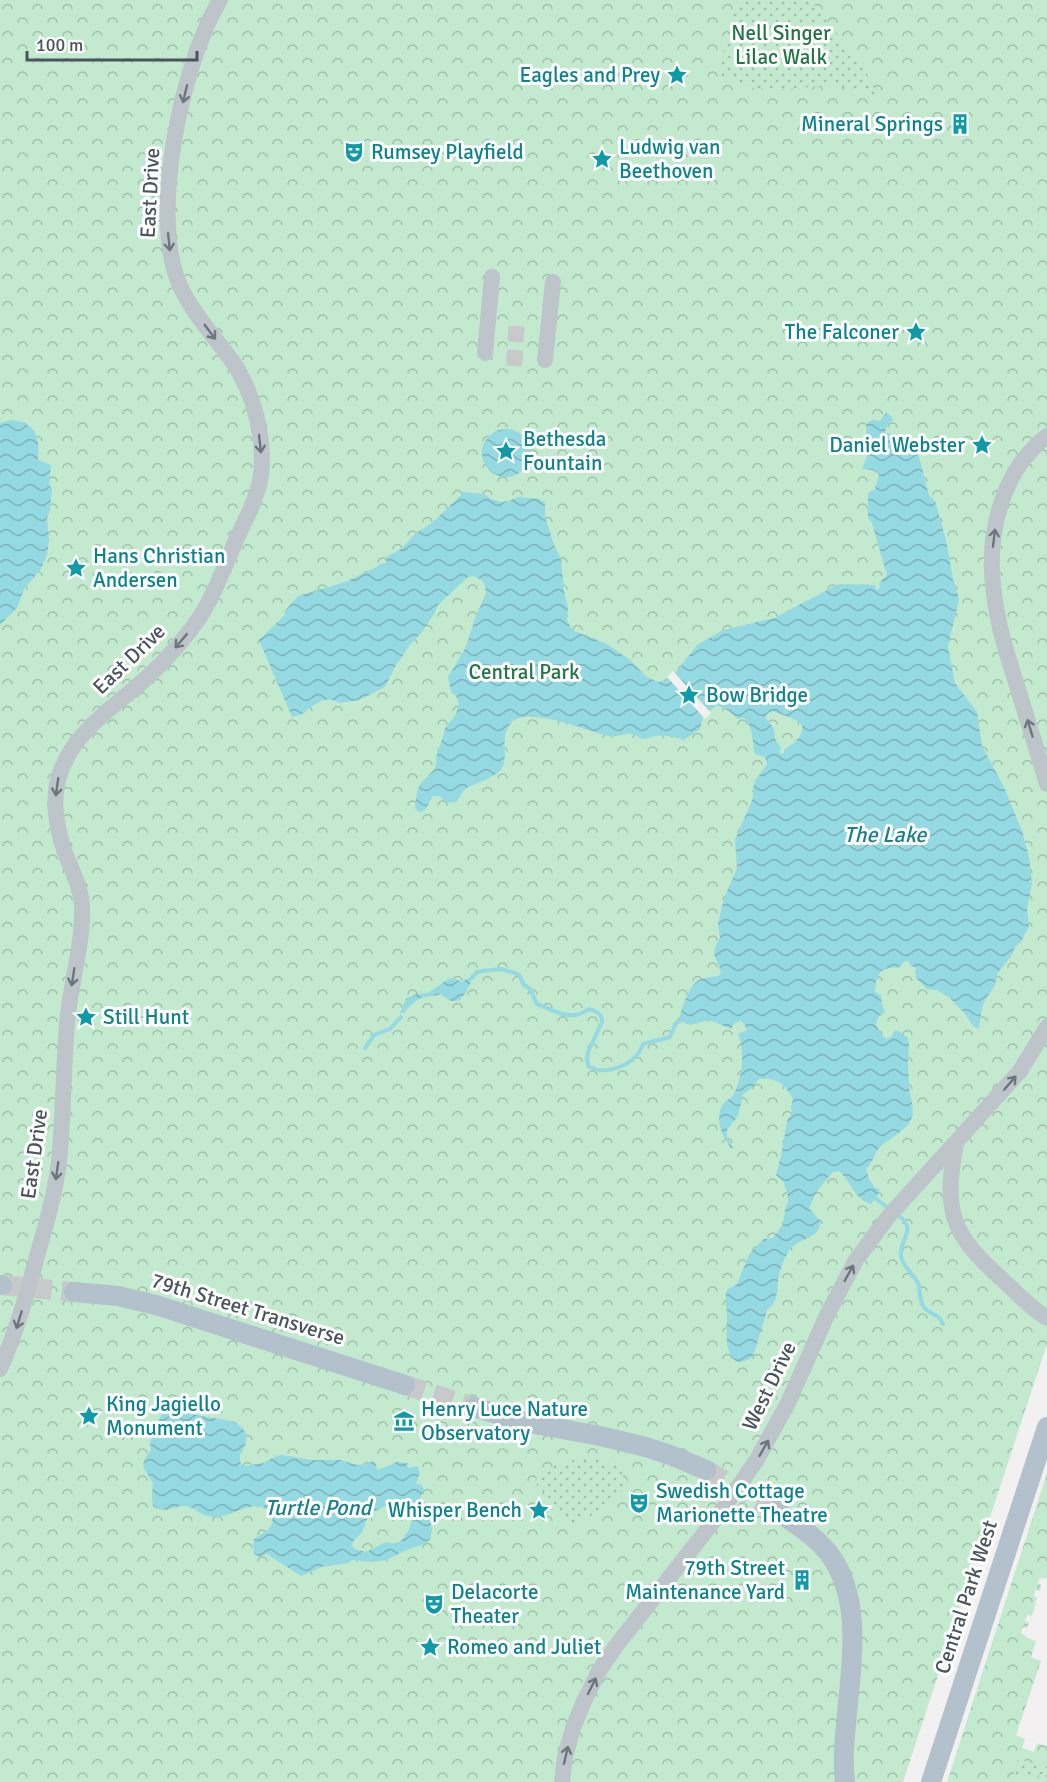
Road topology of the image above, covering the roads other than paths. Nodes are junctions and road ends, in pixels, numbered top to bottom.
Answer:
1 (220, 0) edge
2 (492, 277) dead end
3 (553, 282) dead end
4 (485, 353) dead end
5 (545, 360) dead end
6 (1047, 436) edge
7 (1047, 784) edge
8 (1047, 1027) edge
9 (956, 1141) junction
10 (74, 1292) tunnel mouth
11 (1046, 1318) edge
12 (0, 1369) edge
13 (405, 1385) tunnel mouth
14 (474, 1407) tunnel mouth
15 (1047, 1427) edge
16 (706, 1470) tunnel mouth
17 (777, 1511) tunnel mouth
18 (562, 1782) edge
19 (845, 1782) edge
20 (931, 1782) edge

1 -> 12 street, East Drive
2 - 4 street
3 - 5 street
7 -> 6 street
9 -> 8 street, West Drive
9 - 11 street
18 -> 9 street, West Drive
10 - 13 main road, 79th Street Transverse
14 - 16 main road
15 - 20 main road, Central Park West
17 - 19 main road

